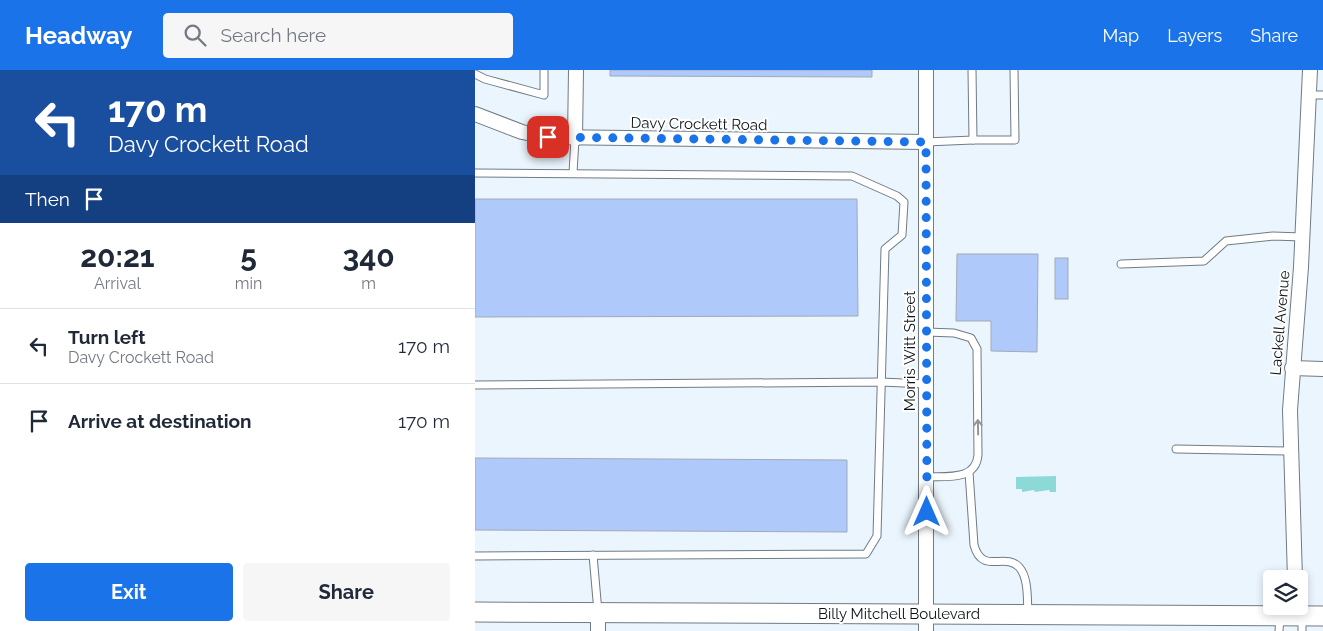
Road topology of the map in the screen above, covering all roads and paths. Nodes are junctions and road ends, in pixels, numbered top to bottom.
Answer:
1 (544, 70) edge
2 (576, 70) edge
3 (926, 70) edge
4 (972, 70) edge
5 (1014, 70) edge
6 (1310, 70) edge
7 (475, 74) edge
8 (1317, 95) edge
9 (475, 114) edge
10 (575, 138) junction
11 (973, 140) junction
12 (926, 142) junction
13 (475, 173) edge
14 (573, 174) junction
15 (1302, 237) junction
16 (1121, 264) dead end
17 (926, 332) junction
18 (1292, 368) junction
19 (1323, 369) edge
20 (881, 382) junction
21 (475, 384) edge
22 (926, 384) junction
23 (1176, 449) dead end
24 (1290, 451) junction
25 (969, 472) junction
26 (927, 477) junction
27 (593, 555) junction
28 (475, 556) edge
29 (1295, 570) edge
30 (475, 612) edge
31 (1028, 615) junction
32 (1323, 616) edge
33 (1293, 619) edge
34 (598, 622) edge
35 (926, 623) edge

1 - 7 lane
2 - 10 street
3 - 12 street, Morris Witt Street
4 - 11 lane
5 - 11 lane
6 - 8 street, Lackell Avenue
8 - 15 street, Lackell Avenue
9 - 10 street, Davy Crockett Road
10 - 12 street, Davy Crockett Road
10 - 14 lane
11 - 12 lane
12 - 17 street, Morris Witt Street
13 - 14 lane
14 - 20 lane
15 - 16 lane
15 - 18 street, Lackell Avenue
17 - 22 street, Morris Witt Street
25 -> 17 lane
18 - 19 street
18 - 24 street, Lackell Avenue
20 - 21 lane
20 - 22 lane
20 - 27 lane
22 - 26 street, Morris Witt Street
23 - 24 lane
24 - 29 street, Lackell Avenue
25 - 26 lane
25 - 31 lane
26 - 35 street, Morris Witt Street
27 - 28 lane
27 - 34 lane
30 - 34 main road, Billy Mitchell Boulevard
31 - 33 main road, Billy Mitchell Boulevard
31 - 35 main road, Billy Mitchell Boulevard
32 - 33 main road, Billy Mitchell Boulevard
34 - 35 main road, Billy Mitchell Boulevard

